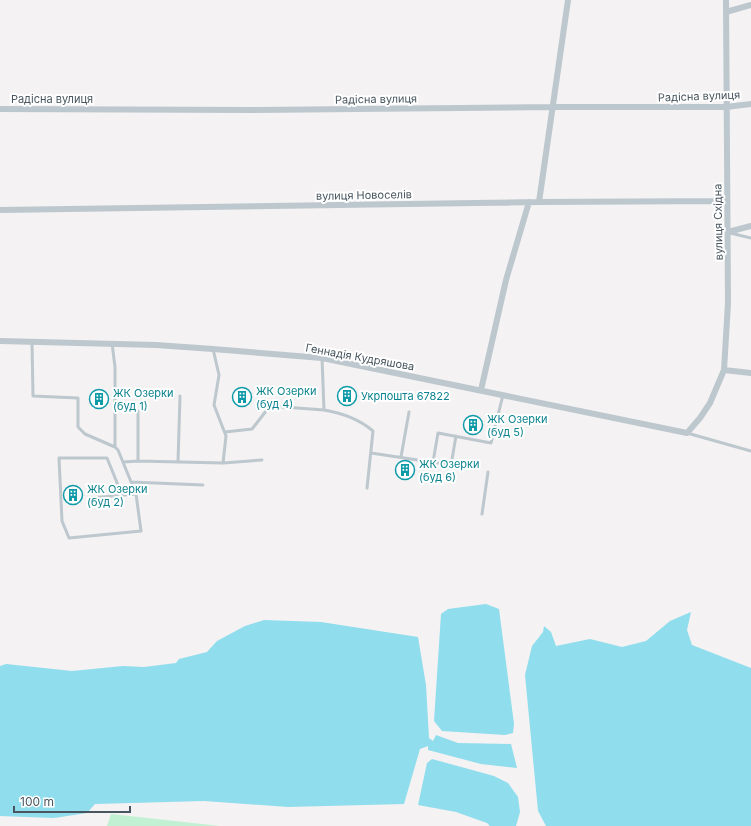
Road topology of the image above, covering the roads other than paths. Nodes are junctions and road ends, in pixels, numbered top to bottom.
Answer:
1 (568, 0) edge
2 (726, 0) edge
3 (751, 5) edge
4 (726, 12) junction
5 (751, 104) edge
6 (554, 107) junction
7 (726, 107) junction
8 (0, 109) edge
9 (727, 201) junction
10 (529, 202) junction
11 (539, 202) junction
12 (0, 210) edge
13 (751, 226) edge
14 (728, 232) junction
15 (751, 238) edge
16 (0, 341) edge
17 (32, 341) junction
18 (112, 343) junction
19 (213, 349) junction
20 (322, 358) junction
21 (724, 370) junction
22 (751, 373) edge
23 (481, 390) junction
24 (503, 395) junction
25 (180, 396) dead end
26 (324, 410) junction
27 (138, 411) dead end
28 (409, 412) dead end
29 (225, 432) junction
30 (687, 433) junction
31 (456, 436) junction
32 (115, 448) junction
33 (751, 451) edge
34 (371, 453) junction
35 (401, 457) junction
36 (262, 460) dead end
37 (138, 461) junction
38 (123, 462) junction
39 (178, 462) junction
40 (433, 462) junction
41 (223, 463) junction
42 (488, 472) dead end
43 (131, 482) junction
44 (203, 485) dead end
45 (367, 488) dead end
46 (136, 494) junction
47 (122, 496) junction
48 (90, 498) dead end
49 (482, 514) dead end

1 - 6 street
2 - 4 street, вулиця Східна
3 - 4 street
4 - 7 street, вулиця Східна
5 - 7 street, Радісна вулиця
6 - 7 street, Радісна вулиця
6 - 8 street, Радісна вулиця
6 - 11 street
7 - 9 street, вулиця Східна
9 - 11 street, вулиця Новоселів
9 - 14 street, вулиця Східна
10 - 11 street, вулиця Новоселів
10 - 12 street, вулиця Новоселів
10 - 23 street
13 - 14 street
14 - 15 lane
14 - 21 street, вулиця Східна
16 - 17 street, Геннадія Кудряшова
17 - 18 street, Геннадія Кудряшова
17 - 32 lane
18 - 19 street, Геннадія Кудряшова
18 - 32 lane
19 - 20 street, Геннадія Кудряшова
19 - 29 lane
20 - 23 street, Геннадія Кудряшова
20 - 26 lane
21 - 22 street
21 - 30 street, вулиця Східна
23 - 24 street, Геннадія Кудряшова
24 - 30 street, Геннадія Кудряшова
24 - 31 lane
25 - 39 lane
26 - 29 lane
26 - 34 lane
27 - 37 lane
28 - 35 lane
29 - 41 lane
30 - 33 lane
31 - 40 lane
31 - 40 lane
32 - 38 lane
34 - 35 lane
34 - 45 lane
35 - 40 lane
36 - 41 lane
37 - 38 lane
37 - 39 lane
38 - 43 lane
39 - 41 lane
42 - 49 lane
43 - 44 lane
43 - 46 lane
46 - 47 lane
46 - 47 lane
47 - 48 lane

